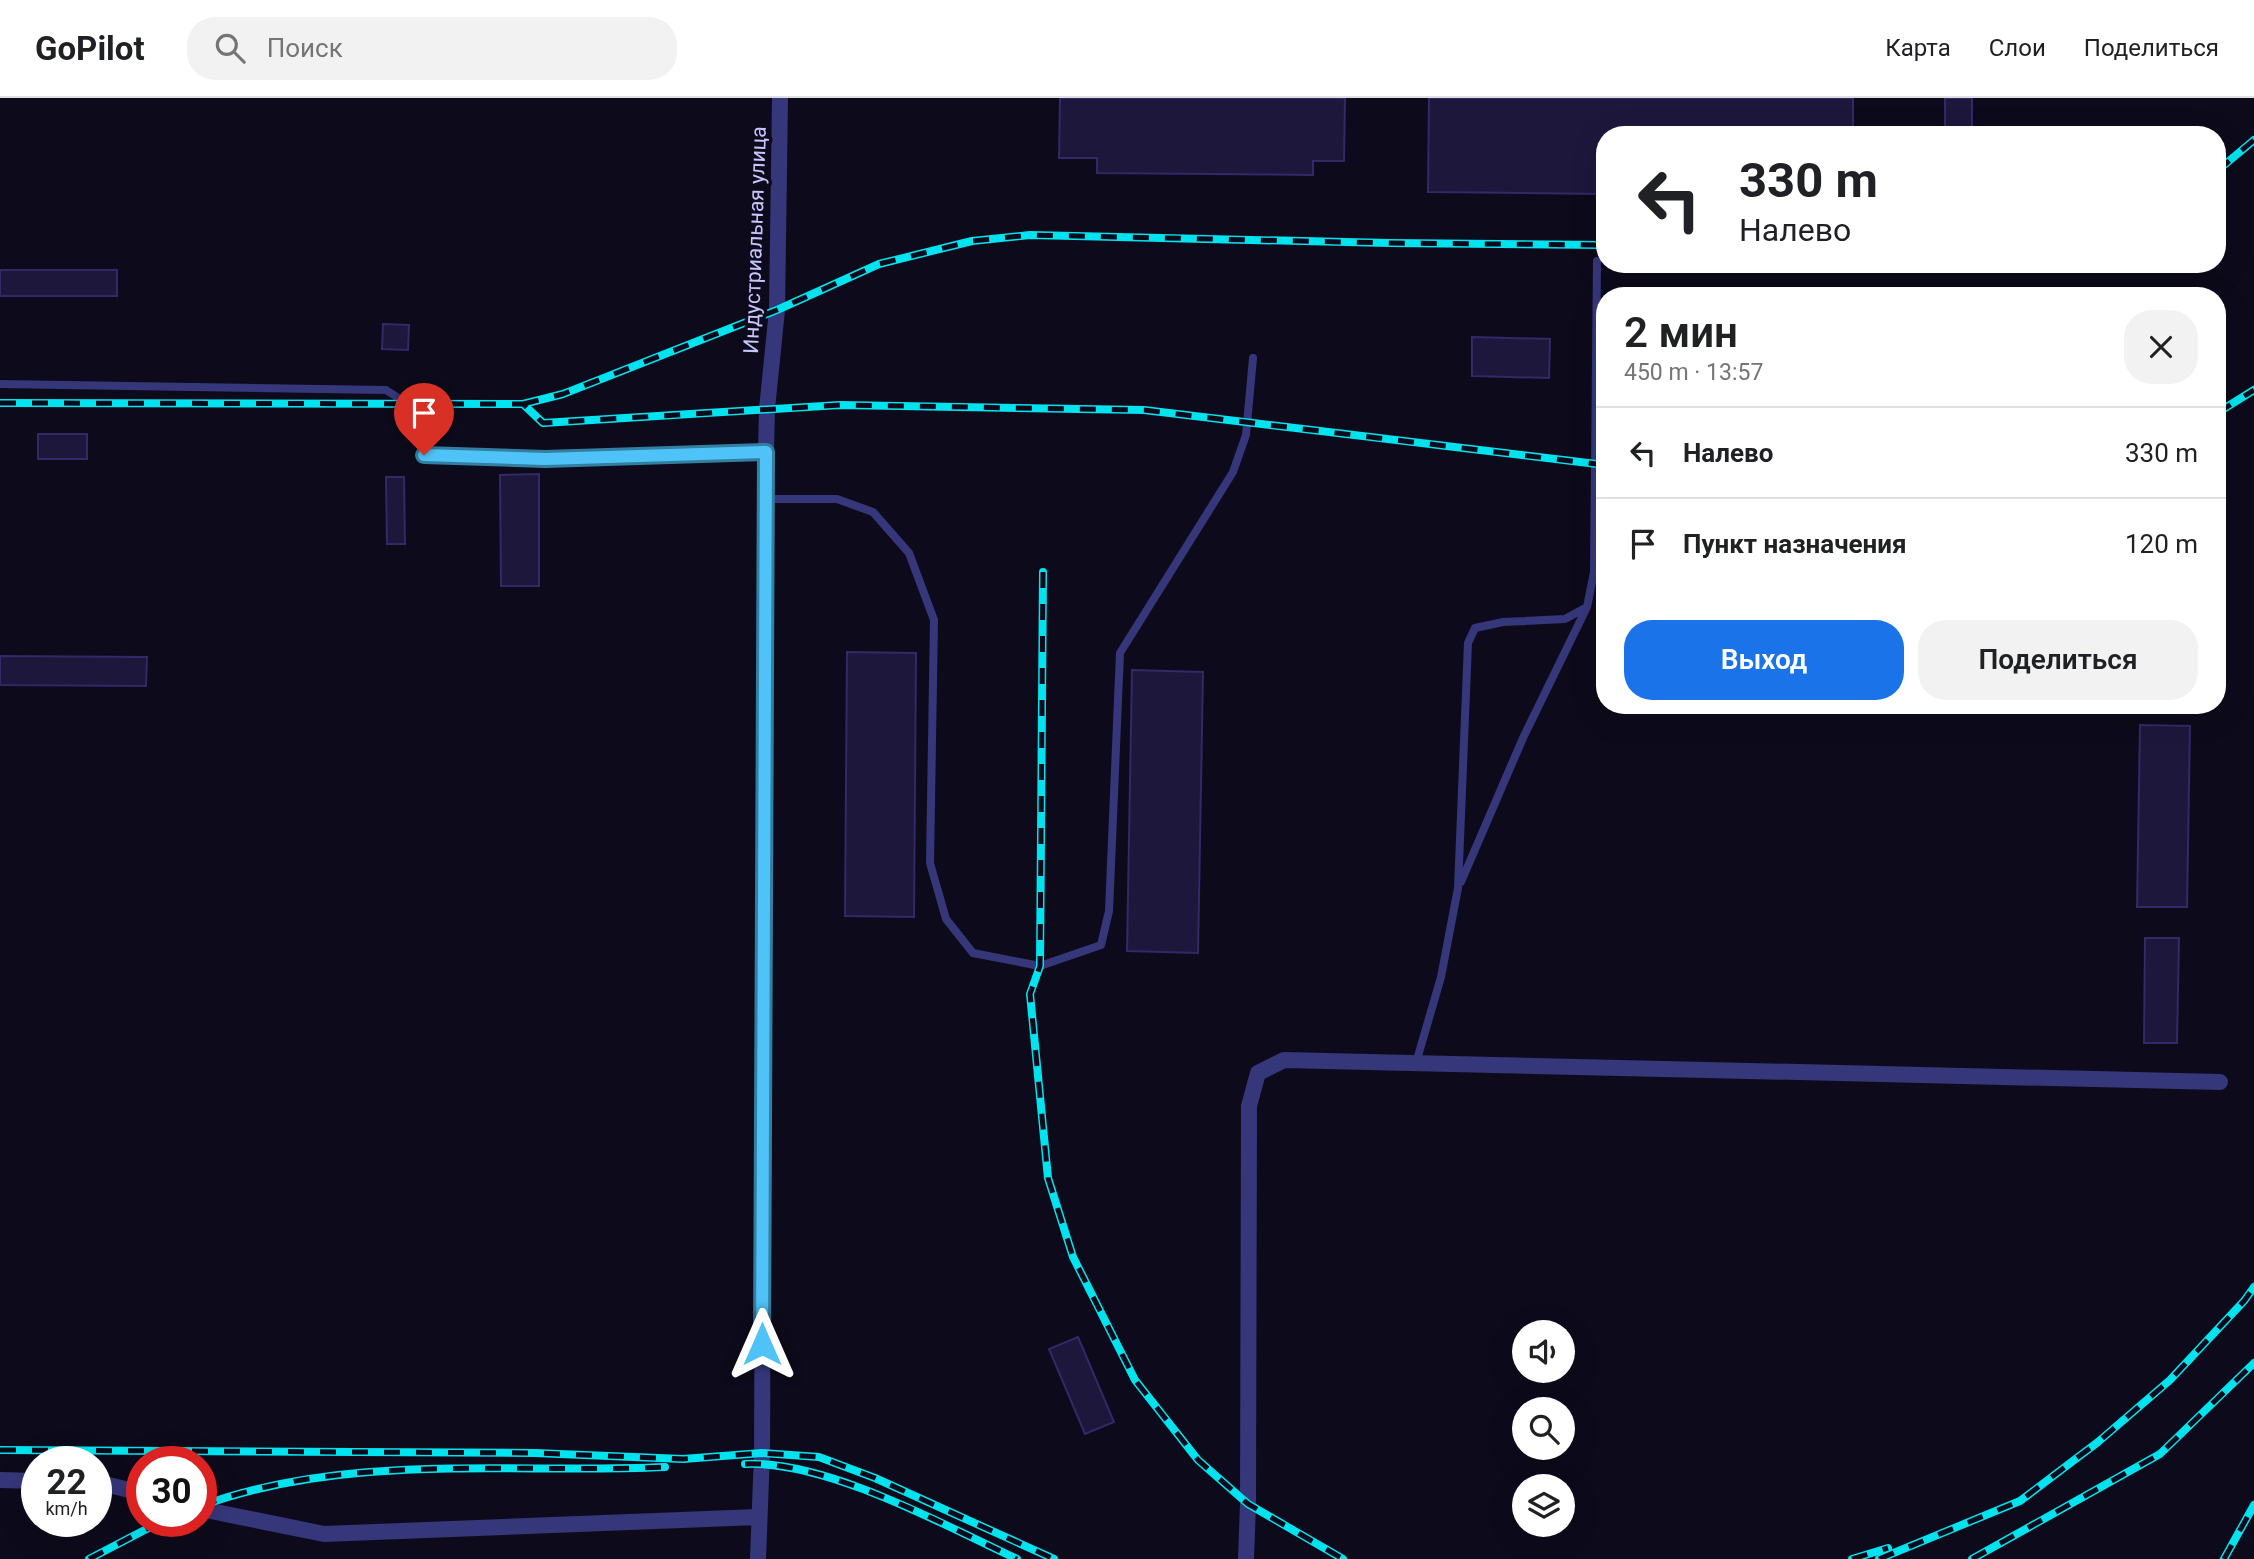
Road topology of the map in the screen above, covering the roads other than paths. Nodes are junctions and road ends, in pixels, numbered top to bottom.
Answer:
1 (780, 98) edge
2 (1253, 358) dead end
3 (1596, 365) edge
4 (0, 384) edge
5 (766, 452) junction
6 (765, 499) junction
7 (1587, 607) junction
8 (1458, 888) junction
9 (1416, 1063) junction
10 (2220, 1082) dead end
11 (0, 1480) edge
12 (21, 1481) edge
13 (217, 1513) edge
14 (758, 1517) junction
15 (758, 1559) edge
16 (1246, 1559) edge

1 - 5 street, Индустриальная улица
2 - 6 lane
3 - 7 lane
4 - 5 lane
5 - 6 street, Индустриальная улица
6 - 14 street, Индустриальная улица
7 - 8 lane
7 - 8 lane
8 - 9 lane
9 - 10 street
9 - 16 street
11 - 12 street
13 - 14 street
14 - 15 street, Индустриальная улица

